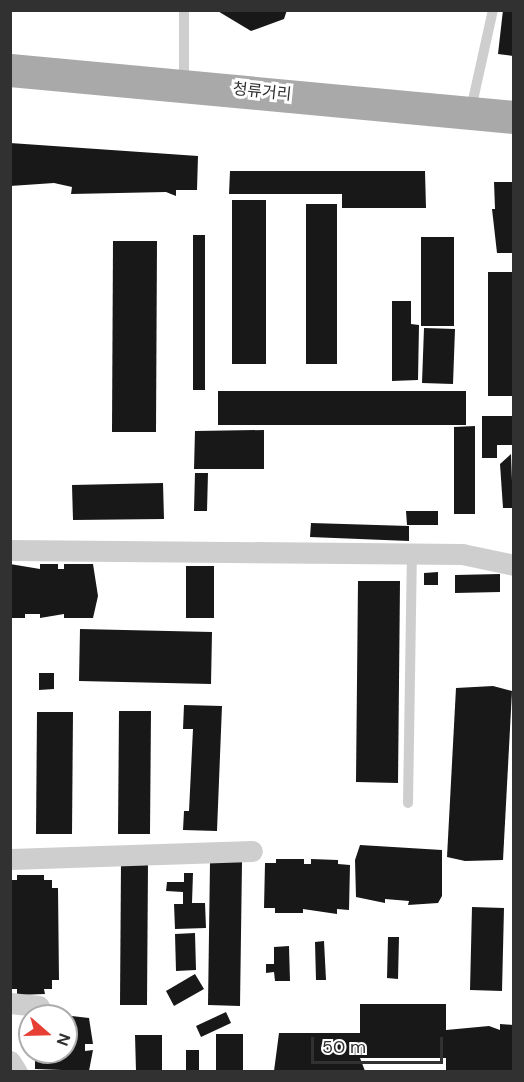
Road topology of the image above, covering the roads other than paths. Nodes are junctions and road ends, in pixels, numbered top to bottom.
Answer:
1 (184, 10) edge
2 (493, 10) edge
3 (10, 70) edge
4 (184, 84) junction
5 (470, 112) junction
6 (513, 117) edge
7 (10, 549) edge
8 (412, 554) junction
9 (513, 565) edge
10 (408, 803) dead end
11 (252, 851) dead end
12 (10, 859) edge
13 (10, 1061) edge
14 (17, 1071) edge

1 - 4 lane
2 - 5 lane
3 - 4 main road, 청류거리
4 - 5 main road, 청류거리
5 - 6 main road, 청류거리
7 - 8 street
8 - 9 street
8 - 10 lane
11 - 12 street
13 - 14 street

